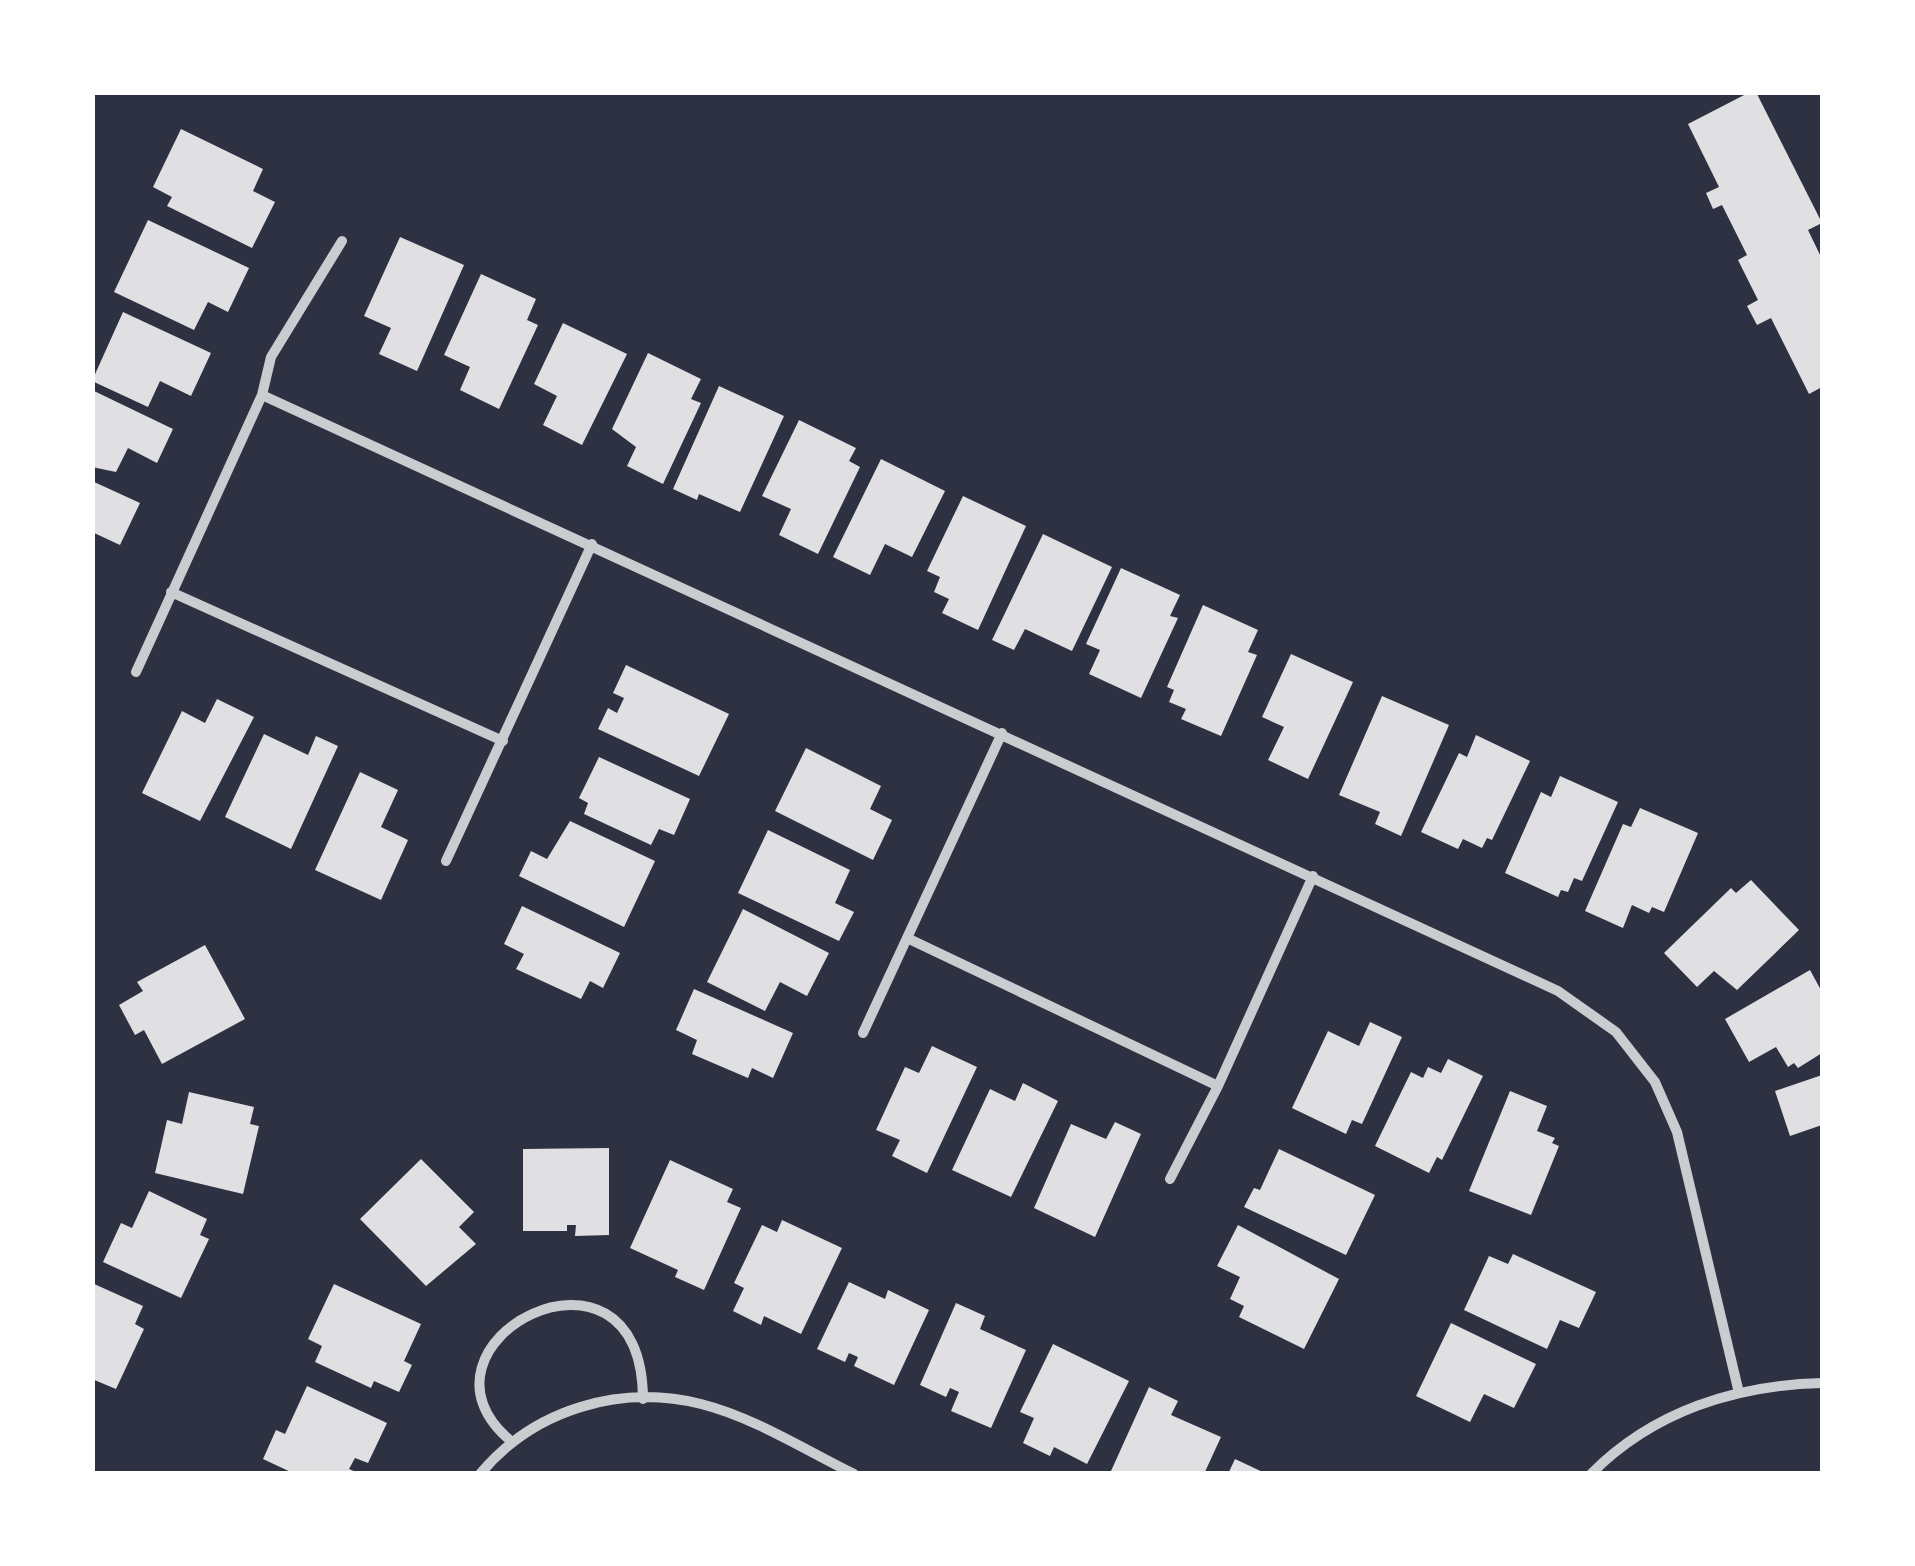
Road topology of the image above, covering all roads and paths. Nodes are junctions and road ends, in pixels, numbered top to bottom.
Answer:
1 (342, 241) dead end
2 (262, 395) junction
3 (592, 544) junction
4 (171, 592) junction
5 (136, 672) dead end
6 (1002, 733) junction
7 (502, 741) junction
8 (446, 861) dead end
9 (1313, 876) junction
10 (907, 938) junction
11 (862, 1033) dead end
12 (1218, 1086) junction
13 (1170, 1179) dead end
14 (1822, 1384) edge
15 (1740, 1393) junction
16 (643, 1399) junction
17 (512, 1442) junction
18 (480, 1474) edge
19 (854, 1474) edge
20 (1591, 1474) edge

1 - 2 street
2 - 3 street
2 - 4 street
3 - 6 street
3 - 7 street
4 - 5 street
4 - 7 street
6 - 9 street
6 - 10 street
7 - 8 street
9 - 12 street
9 - 15 street
10 - 11 street
10 - 12 street
12 - 13 street
14 - 15 street
15 - 20 street
16 - 17 street
16 - 17 street
16 - 19 street
17 - 18 street

